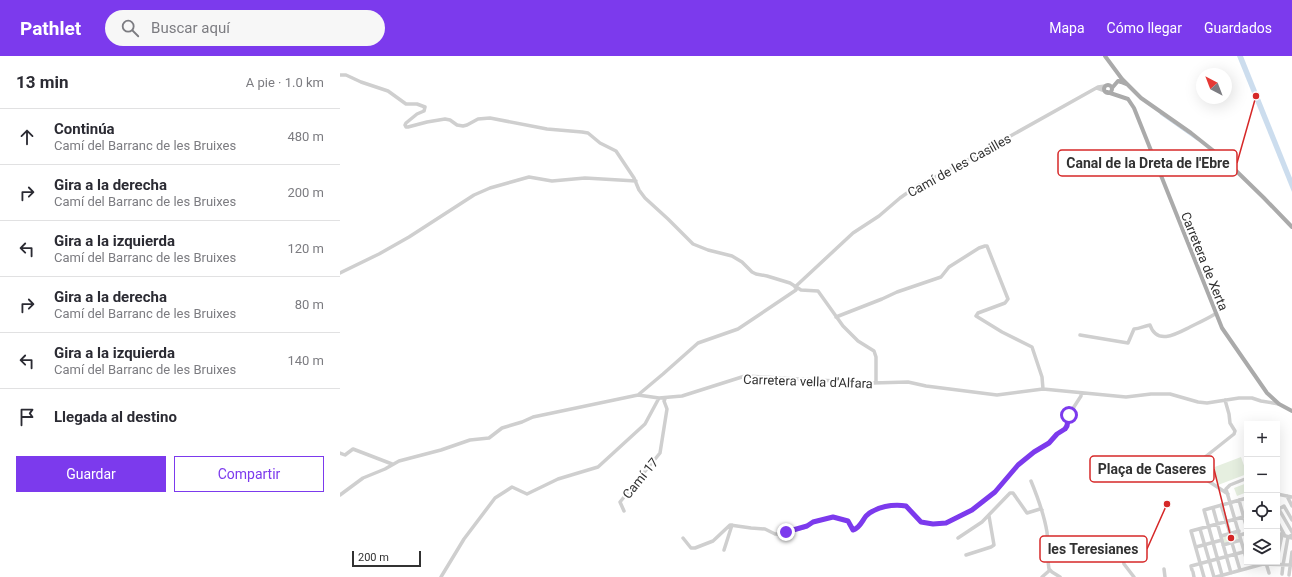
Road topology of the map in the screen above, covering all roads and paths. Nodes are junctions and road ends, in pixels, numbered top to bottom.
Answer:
1 (1106, 56) edge
2 (1112, 61) junction
3 (340, 75) edge
4 (1118, 79) junction
5 (1109, 87) junction
6 (1096, 89) junction
7 (1137, 91) junction
8 (1106, 92) junction
9 (1117, 95) junction
10 (1164, 113) junction
11 (636, 181) junction
12 (1292, 227) edge
13 (340, 273) edge
14 (796, 287) junction
15 (1215, 314) junction
16 (836, 317) junction
17 (1080, 335) dead end
18 (876, 383) junction
19 (1043, 389) junction
20 (1081, 393) junction
21 (638, 395) junction
22 (659, 398) junction
23 (665, 398) junction
24 (1225, 400) junction
25 (1279, 404) junction
26 (1292, 411) edge
27 (341, 454) edge
28 (392, 464) junction
29 (1244, 479) edge
30 (1031, 481) dead end
31 (1228, 494) junction
32 (340, 495) edge
33 (1289, 496) edge
34 (1239, 500) junction
35 (1244, 500) edge
36 (1231, 503) junction
37 (1222, 505) junction
38 (1292, 506) edge
39 (1280, 507) edge
40 (1213, 508) junction
41 (1042, 510) junction
42 (624, 511) dead end
43 (1280, 511) edge
44 (1244, 513) edge
45 (1282, 514) joint
46 (989, 516) junction
47 (1244, 516) edge
48 (1235, 519) junction
49 (1292, 520) edge
50 (1226, 522) junction
51 (1218, 524) junction
52 (1280, 524) edge
53 (732, 525) junction
54 (1209, 526) junction
55 (1200, 529) junction
56 (1230, 533) junction
57 (1239, 533) junction
58 (1244, 533) edge
59 (1289, 535) edge
60 (1221, 536) junction
61 (683, 538) dead end
62 (958, 538) dead end
63 (1222, 540) junction
64 (1241, 540) junction
65 (1280, 541) edge
66 (1213, 543) junction
67 (1232, 543) junction
68 (1205, 545) junction
69 (1223, 545) junction
70 (1196, 547) junction
71 (1244, 547) edge
72 (1068, 549) dead end
73 (724, 550) dead end
74 (1244, 552) edge
75 (1292, 552) edge
76 (1048, 554) junction
77 (1235, 554) junction
78 (966, 555) dead end
79 (1226, 556) junction
80 (1123, 559) dead end
81 (1218, 559) junction
82 (1209, 561) junction
83 (1200, 564) junction
84 (1280, 564) edge
85 (1248, 565) edge
86 (1255, 565) edge
87 (1267, 565) edge
88 (1283, 565) junction
89 (1291, 565) edge
90 (1164, 568) dead end
91 (1249, 568) junction
92 (1050, 570) junction
93 (1240, 570) junction
94 (1231, 573) junction
95 (1270, 573) dead end
96 (1282, 574) dead end
97 (1222, 575) junction
98 (1289, 575) dead end
99 (441, 577) edge
100 (1042, 577) edge
101 (1060, 577) edge
102 (1134, 577) edge
103 (1165, 577) edge
104 (1194, 577) edge
105 (1204, 577) edge
106 (1215, 577) edge

1 - 2 main road
1 - 4 main road
2 - 4 main road
2 - 7 main road
3 - 11 street
4 - 5 main road
4 - 7 main road
4 - 10 main road
5 - 6 street, Camí de les Casilles
5 - 8 main road
5 - 8 main road
5 - 9 main road
6 - 8 street
6 - 14 street, Camí de les Casilles
7 - 10 main road
8 - 9 main road
9 - 15 main road, Carretera de Xerta
10 - 12 main road
11 - 13 street
11 - 14 street
14 - 16 street
14 - 21 street, Camí de les Casilles
15 - 17 street
15 - 25 main road, Carretera de Xerta
16 - 18 street
16 - 19 street
18 - 19 street, Carretera vella d'Alfara
18 - 23 street, Carretera vella d'Alfara
19 - 20 street, Carretera vella d'Alfara
20 - 24 street, Carretera vella d'Alfara
20 - 53 street
21 - 22 street, Carretera vella d'Alfara
21 - 28 street, Carretera vella d'Alfara
22 - 23 street, Carretera vella d'Alfara
22 - 99 street
23 - 42 street, Camí 17
24 - 25 street, Carretera vella d'Alfara
24 - 31 street
25 - 26 main road, Carretera de Xerta
27 - 28 street
28 - 32 street, Carretera vella d'Alfara
29 - 31 street
30 - 41 street
31 - 36 street
33 - 38 street
34 - 35 street
34 - 36 street
34 - 44 street
36 - 37 street
36 - 48 street
37 - 40 street
37 - 50 street
39 - 49 street
40 - 51 street
40 - 54 street
41 - 46 street
41 - 76 street
43 - 45 street
45 - 59 street
46 - 62 street
46 - 78 street
47 - 48 street
48 - 50 street
48 - 57 street
50 - 51 street
50 - 56 street
51 - 54 street
51 - 60 street
52 - 59 street
53 - 61 street
53 - 73 street
54 - 55 street
54 - 66 street
55 - 68 street
55 - 70 street
56 - 57 street
56 - 60 street
57 - 58 street
57 - 64 street
59 - 65 street
59 - 88 street
60 - 63 street
63 - 66 street
63 - 69 street
64 - 67 street
64 - 71 street
66 - 68 street
66 - 81 street
67 - 69 street
67 - 77 street
68 - 70 street
68 - 82 street
69 - 79 street
70 - 83 street
72 - 76 street
74 - 77 street
75 - 89 street
76 - 92 street
77 - 79 street
77 - 93 street
79 - 81 street
79 - 94 street
80 - 102 street
81 - 82 street
81 - 97 street
82 - 83 street
82 - 106 street
83 - 104 street
83 - 105 street
84 - 88 street
85 - 91 street
86 - 91 street
87 - 95 street
88 - 89 street
88 - 96 street
89 - 98 street
90 - 103 street
91 - 93 street
92 - 100 street
92 - 101 street
93 - 94 street
94 - 97 street
97 - 106 street

